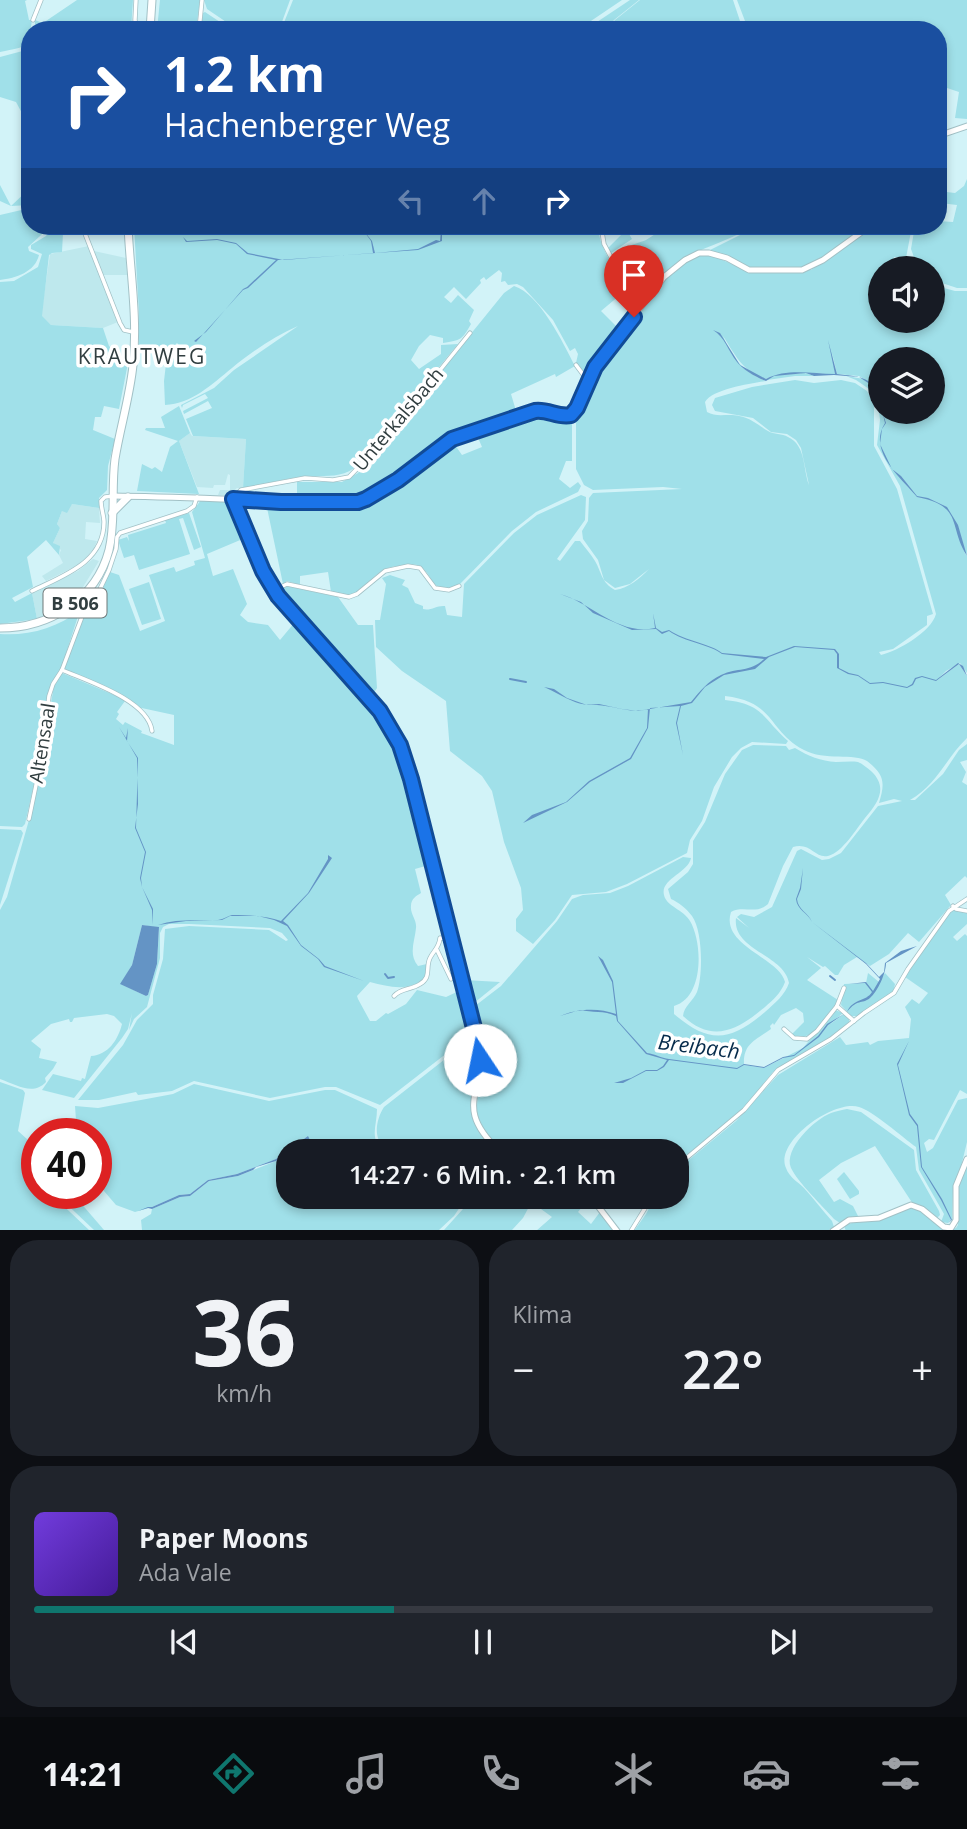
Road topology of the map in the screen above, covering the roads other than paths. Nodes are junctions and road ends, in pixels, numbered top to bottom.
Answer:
1 (41, 0) edge
2 (136, 0) edge
3 (152, 0) edge
4 (202, 0) edge
5 (33, 20) dead end
6 (135, 21) edge
7 (150, 21) edge
8 (200, 21) edge
9 (967, 126) edge
10 (947, 133) edge
11 (86, 235) edge
12 (129, 235) edge
13 (602, 235) edge
14 (858, 235) edge
15 (639, 310) junction
16 (135, 332) junction
17 (470, 332) dead end
18 (576, 365) dead end
19 (588, 381) junction
20 (113, 496) junction
21 (128, 497) junction
22 (197, 497) junction
23 (233, 499) junction
24 (112, 513) junction
25 (459, 586) dead end
26 (274, 590) junction
27 (32, 591) dead end
28 (0, 628) edge
29 (62, 670) junction
30 (152, 731) dead end
31 (29, 818) dead end
32 (967, 899) edge
33 (953, 906) junction
34 (967, 911) edge
35 (451, 939) junction
36 (437, 950) junction
37 (451, 979) dead end
38 (844, 988) dead end
39 (394, 996) dead end
40 (837, 1006) junction
41 (854, 1021) junction
42 (784, 1029) dead end
43 (489, 1139) edge
44 (689, 1156) edge
45 (967, 1159) edge
46 (600, 1209) edge
47 (644, 1209) edge
48 (617, 1230) edge
49 (631, 1230) edge
50 (833, 1230) edge

1 - 5 street
2 - 6 street
3 - 7 main road
4 - 8 street
9 - 10 street
11 - 16 street
12 - 16 main road, B 506
13 - 15 street
14 - 15 street
15 - 19 street
16 - 20 main road, B 506
17 - 23 street, Unterkalsbach
18 - 19 street
19 - 23 street
20 - 21 street
20 - 24 main road, B 506
20 - 27 street
21 - 22 street
21 - 24 main road
22 - 23 street
22 - 29 street, Altensaal
23 - 26 street
24 - 28 main road, B 506
25 - 26 street
26 - 35 street
29 - 30 street
29 - 31 street, Altensaal
32 - 33 street
33 - 34 street
33 - 41 street
35 - 36 street
35 - 43 street
36 - 37 street
36 - 39 street
38 - 40 street
40 - 41 street
40 - 42 street
41 - 44 street
45 - 50 street
46 - 48 street
47 - 49 street

